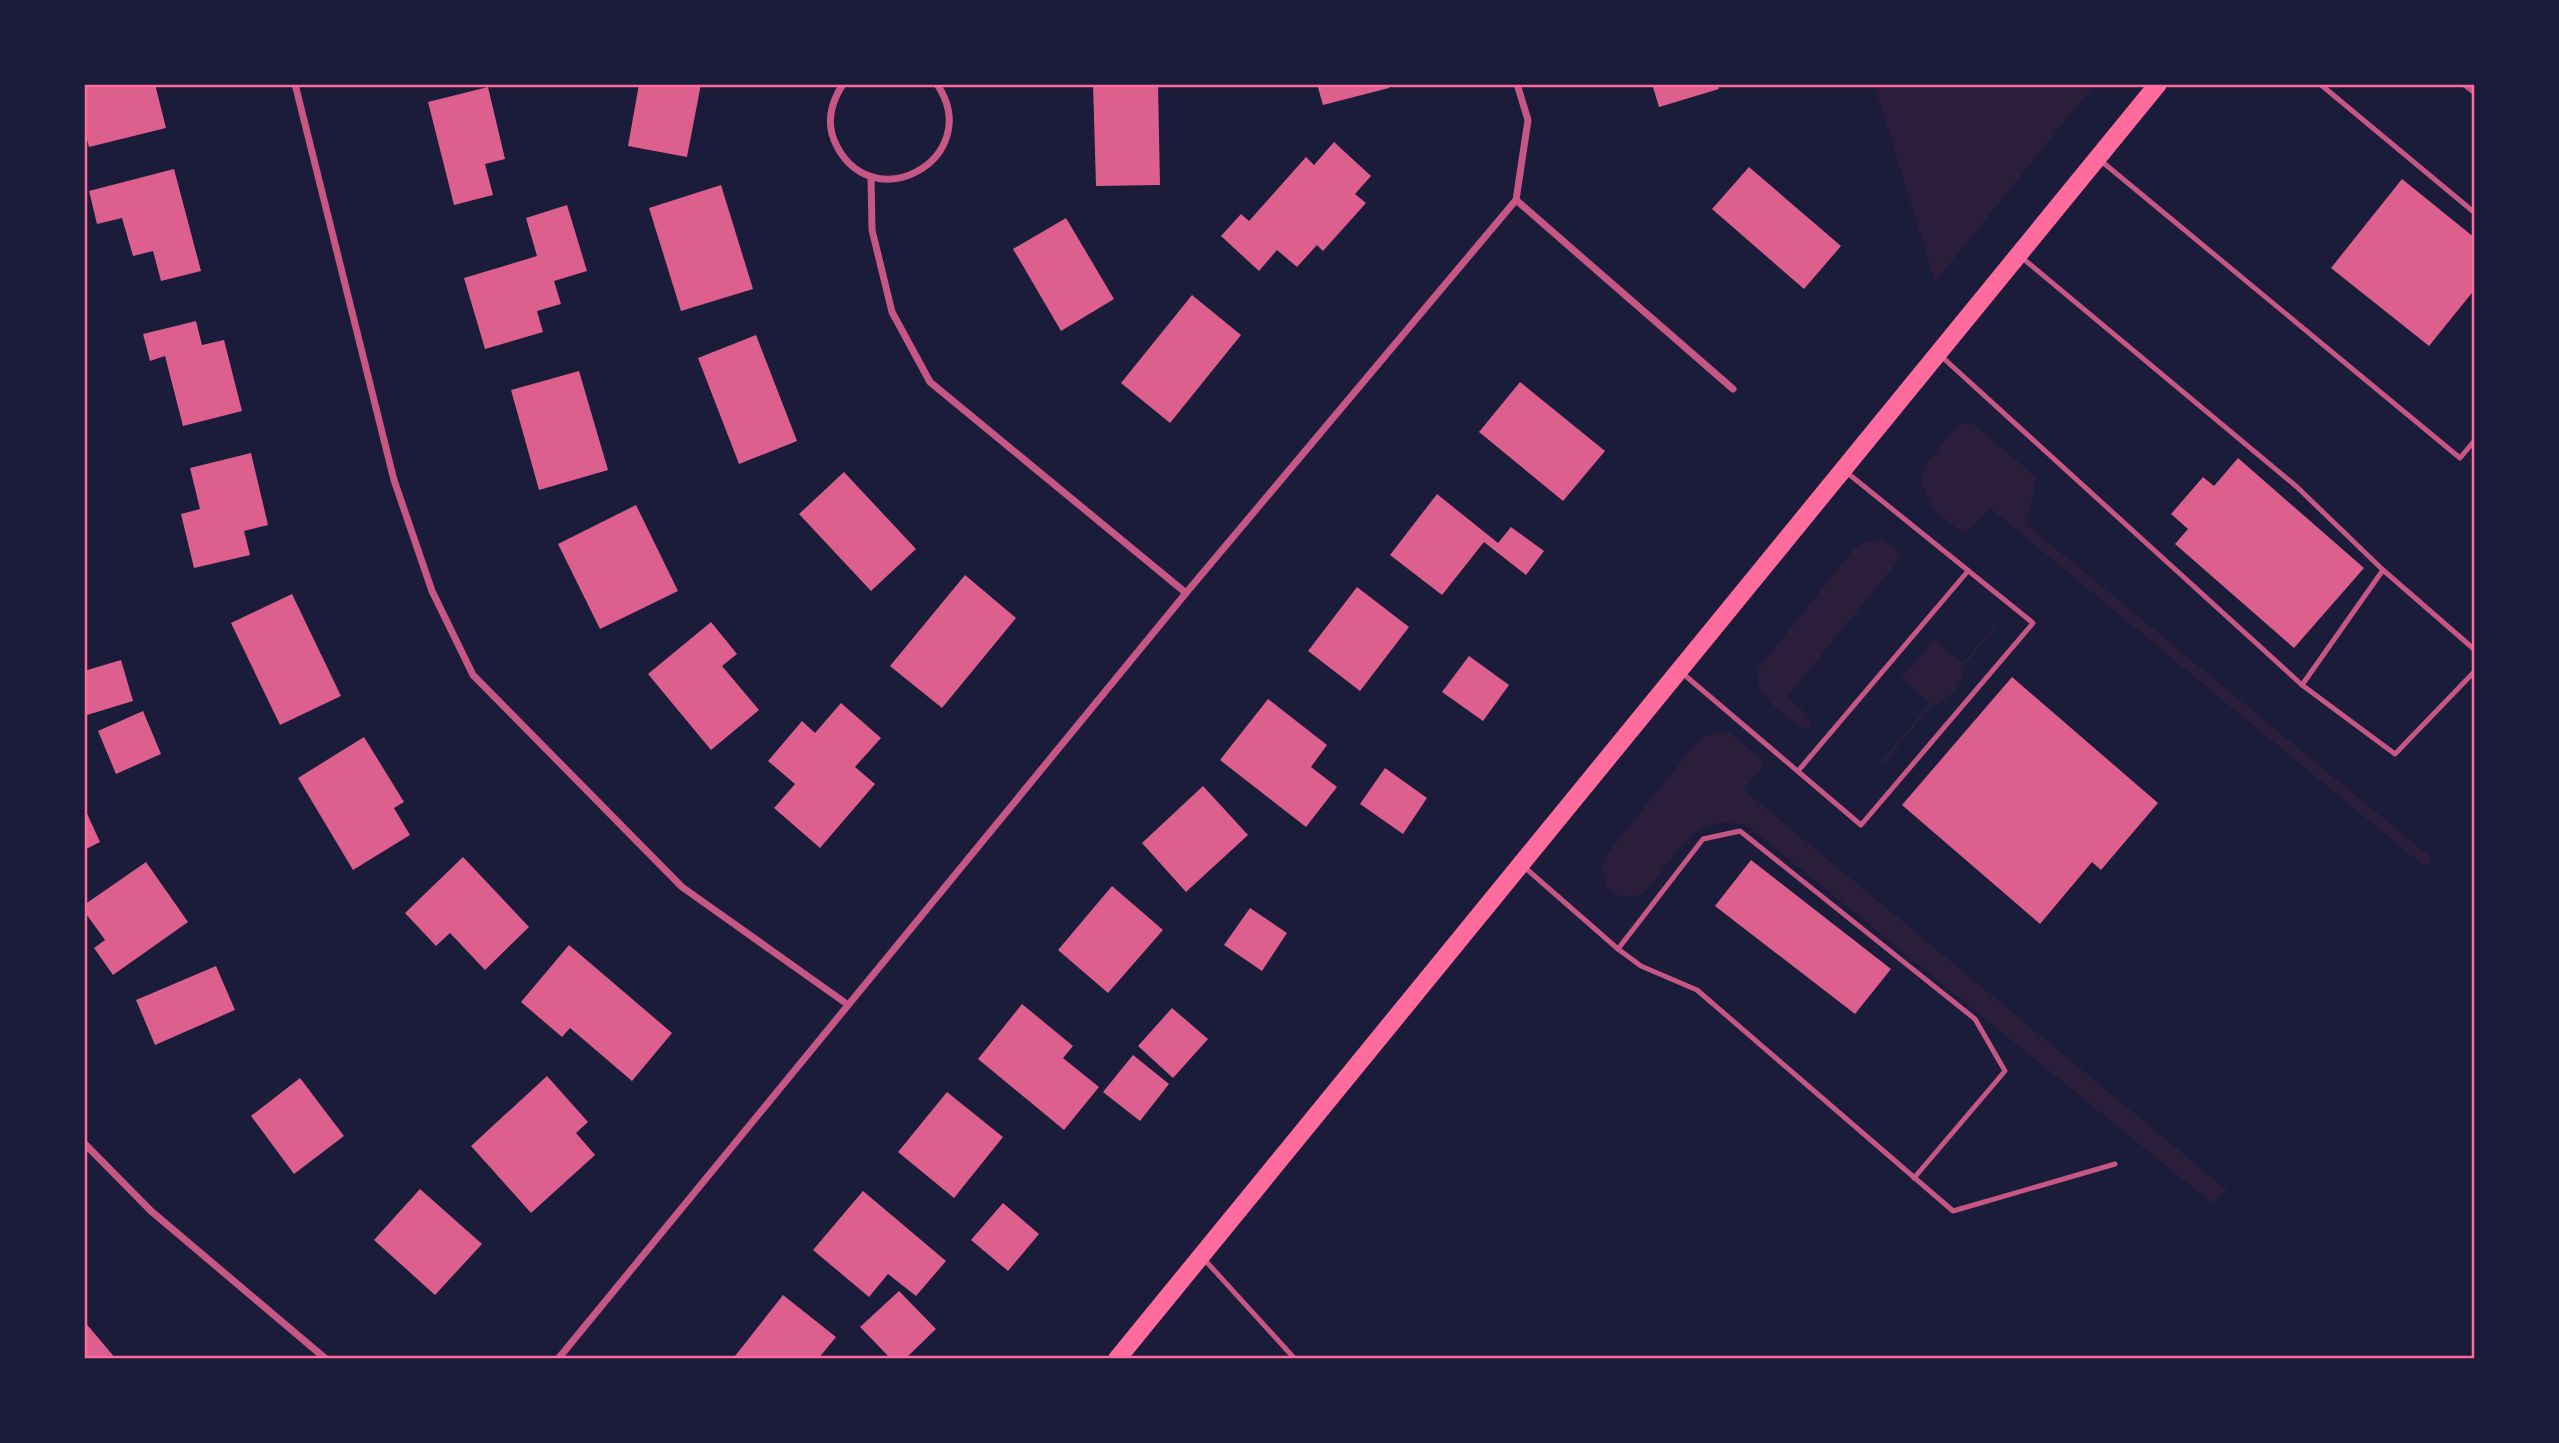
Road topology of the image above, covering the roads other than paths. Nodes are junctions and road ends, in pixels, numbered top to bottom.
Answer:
1 (295, 84) edge
2 (842, 84) edge
3 (936, 84) edge
4 (1517, 84) edge
5 (2158, 84) edge
6 (2320, 84) edge
7 (2463, 84) edge
8 (2475, 93) edge
9 (2098, 158) junction
10 (872, 177) junction
11 (1516, 200) junction
12 (2475, 213) edge
13 (2019, 254) junction
14 (1938, 354) junction
15 (1733, 390) dead end
16 (2475, 440) edge
17 (1843, 470) junction
18 (2383, 570) junction
19 (1968, 571) junction
20 (1186, 593) junction
21 (2475, 650) edge
22 (1679, 670) junction
23 (2475, 671) edge
24 (2302, 685) junction
25 (1798, 771) junction
26 (1520, 864) junction
27 (1618, 949) junction
28 (847, 1004) junction
29 (84, 1143) edge
30 (2115, 1164) dead end
31 (1914, 1178) junction
32 (1201, 1256) junction
33 (326, 1359) edge
34 (558, 1359) edge
35 (1117, 1359) edge
36 (1295, 1359) edge

1 - 28 street
2 - 10 street
3 - 10 street
4 - 11 street
5 - 9 main road
6 - 12 lane
7 - 8 lane
9 - 13 main road
9 - 16 lane
10 - 20 street
11 - 15 street
11 - 20 street
13 - 14 main road
13 - 18 lane
14 - 17 main road
14 - 24 lane
17 - 19 lane
17 - 22 main road
18 - 21 lane
18 - 24 lane
19 - 25 lane
19 - 25 lane
20 - 28 street
22 - 25 lane
22 - 26 main road
23 - 24 lane
26 - 27 lane
26 - 32 main road
27 - 31 lane
27 - 31 lane
28 - 34 street
29 - 33 street
30 - 31 lane
32 - 35 main road
32 - 36 lane

